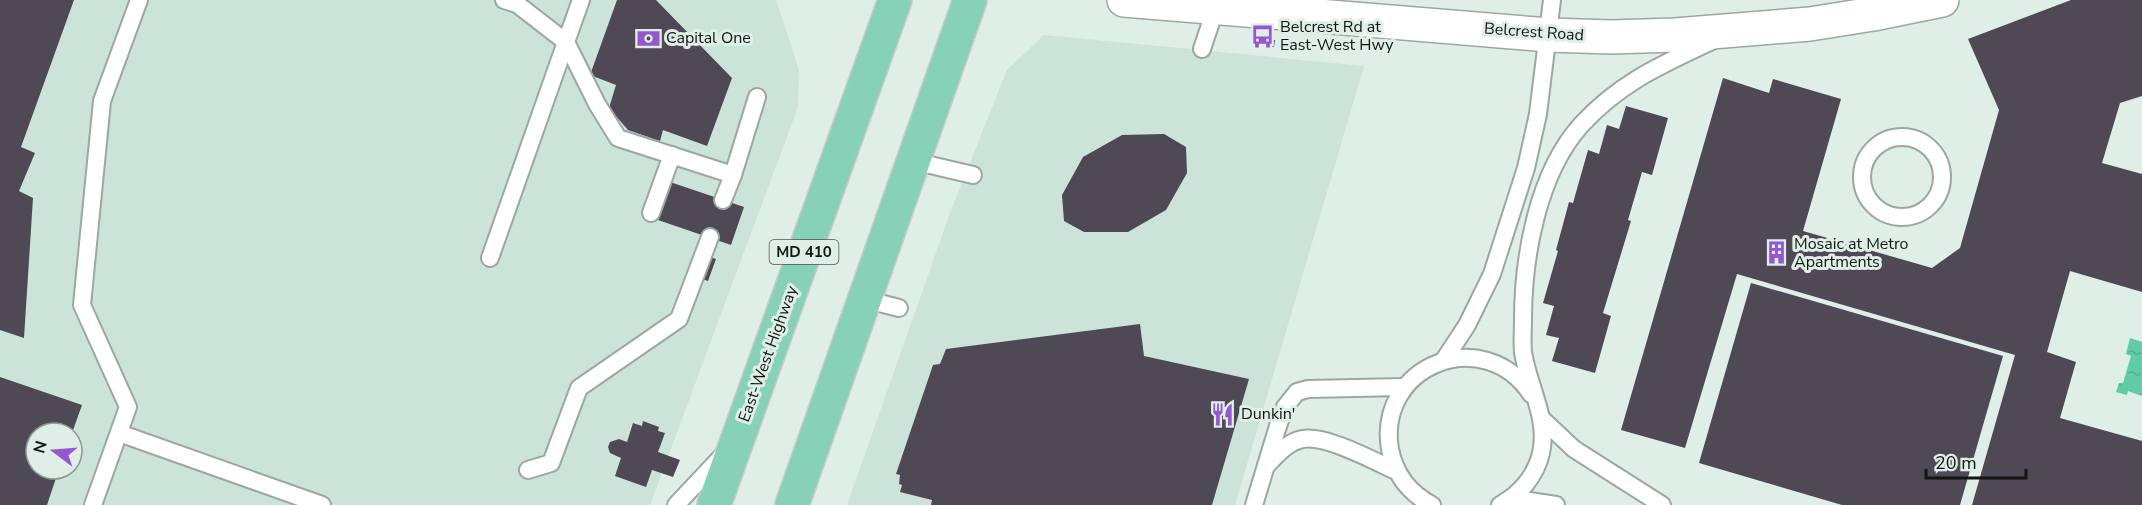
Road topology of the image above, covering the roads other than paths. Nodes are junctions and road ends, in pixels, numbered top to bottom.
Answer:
1 (139, 0) edge
2 (504, 0) edge
3 (580, 0) edge
4 (895, 0) edge
5 (970, 0) edge
6 (1124, 0) edge
7 (1552, 0) edge
8 (1942, 0) edge
9 (1216, 7) junction
10 (1734, 30) junction
11 (1549, 34) junction
12 (566, 42) junction
13 (1202, 49) dead end
14 (758, 97) dead end
15 (672, 155) junction
16 (913, 161) junction
17 (1864, 164) joint
18 (733, 175) junction
19 (973, 175) dead end
20 (723, 200) dead end
21 (651, 213) dead end
22 (710, 237) dead end
23 (490, 258) dead end
24 (864, 299) junction
25 (899, 308) dead end
26 (1444, 360) junction
27 (1404, 387) junction
28 (1539, 410) junction
29 (119, 433) junction
30 (738, 439) junction
31 (1265, 467) junction
32 (528, 470) dead end
33 (1396, 471) junction
34 (1503, 503) edge
35 (93, 505) edge
36 (322, 505) edge
37 (676, 505) edge
38 (714, 505) edge
39 (792, 505) edge
40 (1254, 505) edge
41 (1432, 505) edge
42 (1556, 505) edge
43 (1662, 505) edge

1 - 29 lane
2 - 12 lane
3 - 12 lane
4 - 30 main road, East-West Highway / MD 410
5 - 16 main road
6 - 9 main road, Belcrest Road
7 - 11 lane
8 - 10 main road, Belcrest Road
9 - 11 main road, Belcrest Road
9 - 13 lane
10 - 11 main road, Belcrest Road
10 - 28 lane
11 - 26 lane
12 - 15 lane
12 - 23 lane
14 - 18 lane
15 - 18 lane
15 - 21 lane
16 - 19 lane
16 - 24 main road
17 - 17 lane
18 - 20 lane
22 - 32 lane
24 - 25 lane
24 - 39 main road
26 - 27 lane
26 - 28 lane
27 - 31 lane
27 - 33 lane
28 - 34 lane
28 - 43 lane
29 - 35 lane
29 - 36 lane
30 - 37 lane
30 - 38 main road, East-West Highway / MD 410
31 - 33 lane
31 - 40 lane
33 - 41 lane
34 - 42 lane

